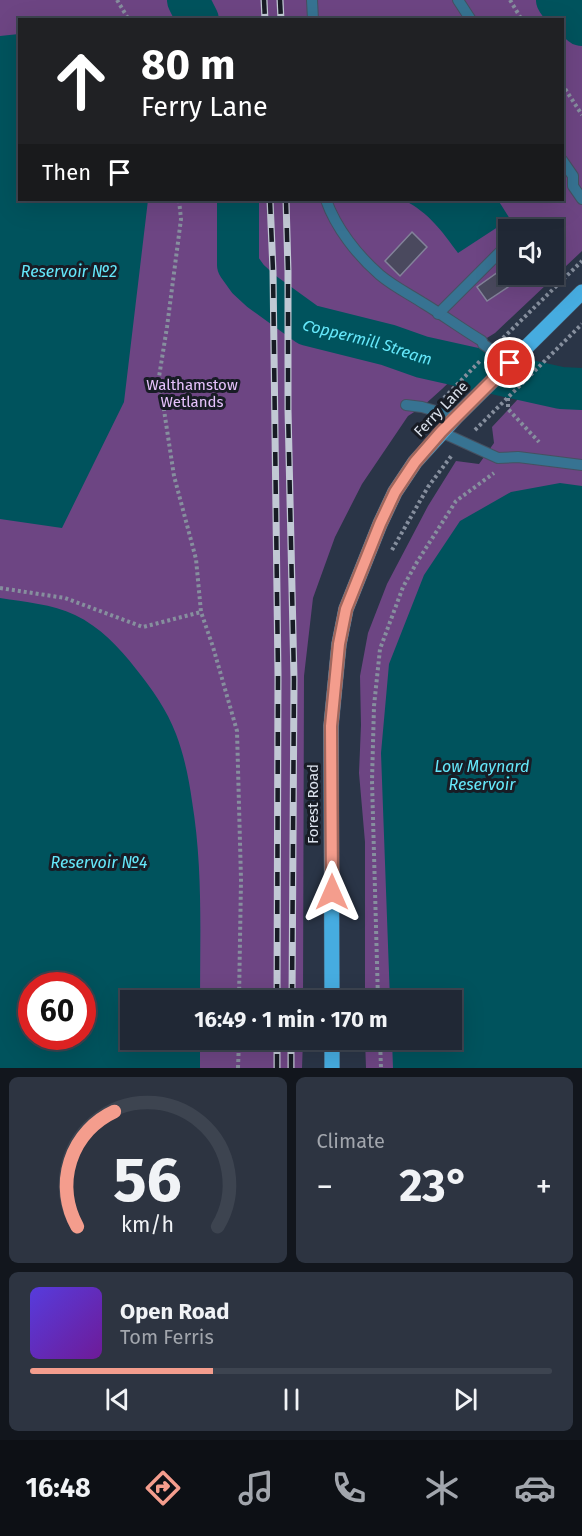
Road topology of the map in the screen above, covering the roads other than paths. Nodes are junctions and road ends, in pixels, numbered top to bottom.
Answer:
1 (312, 0) edge
2 (458, 0) edge
3 (313, 18) edge
4 (470, 18) edge
5 (564, 162) edge
6 (577, 177) edge
7 (582, 199) edge
8 (326, 201) edge
9 (498, 253) edge
10 (582, 292) edge
11 (438, 314) junction
12 (510, 363) junction
13 (406, 405) dead end
14 (456, 417) junction
15 (441, 432) junction
16 (582, 465) edge
17 (346, 609) joint
18 (332, 990) edge
19 (332, 1050) edge
20 (332, 1068) edge

1 - 3 lane
2 - 4 lane
5 - 6 lane
6 - 7 lane
8 - 11 lane
9 - 11 lane
10 - 12 main road, Ferry Lane
11 - 12 lane
12 - 14 main road, Ferry Lane
13 - 14 lane
14 - 15 main road, Ferry Lane
15 - 16 lane
15 - 17 main road, Ferry Lane
17 - 18 main road, Forest Road
19 - 20 main road

